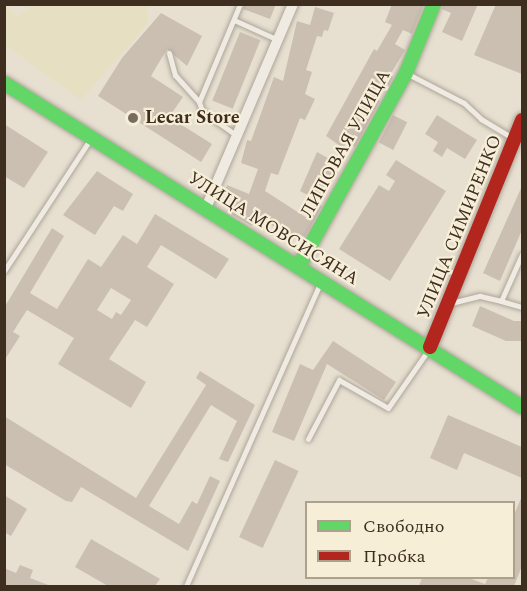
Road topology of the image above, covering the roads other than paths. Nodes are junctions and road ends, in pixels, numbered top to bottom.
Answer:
1 (240, 4) edge
2 (293, 4) edge
3 (434, 4) edge
4 (234, 20) junction
5 (278, 40) junction
6 (169, 53) dead end
7 (406, 73) junction
8 (4, 83) edge
9 (199, 102) junction
10 (522, 120) edge
11 (238, 136) junction
12 (91, 137) junction
13 (514, 139) junction
14 (206, 208) junction
15 (522, 254) edge
16 (299, 266) junction
17 (4, 271) edge
18 (321, 279) junction
19 (501, 301) junction
20 (448, 304) junction
21 (522, 307) edge
22 (430, 347) junction
23 (522, 407) edge
24 (308, 439) dead end
25 (186, 586) edge

1 - 4 lane
2 - 5 street
3 - 7 street, ЛИПОВАЯ УЛИЦА
4 - 5 lane
4 - 9 lane
5 - 11 street
6 - 9 lane
7 - 13 lane
7 - 16 street, ЛИПОВАЯ УЛИЦА
8 - 12 street, УЛИЦА МОВСИСЯНА
9 - 11 lane
10 - 13 street, УЛИЦА СИМИРЕНКО
11 - 14 street
12 - 14 street, УЛИЦА МОВСИСЯНА
12 - 17 lane
13 - 20 street, УЛИЦА СИМИРЕНКО
14 - 16 street, УЛИЦА МОВСИСЯНА
15 - 19 lane
16 - 18 street, УЛИЦА МОВСИСЯНА
18 - 22 street, УЛИЦА МОВСИСЯНА
18 - 25 lane
19 - 20 lane
19 - 21 lane
20 - 22 street, УЛИЦА СИМИРЕНКО
22 - 23 street, УЛИЦА МОВСИСЯНА
22 - 24 lane

